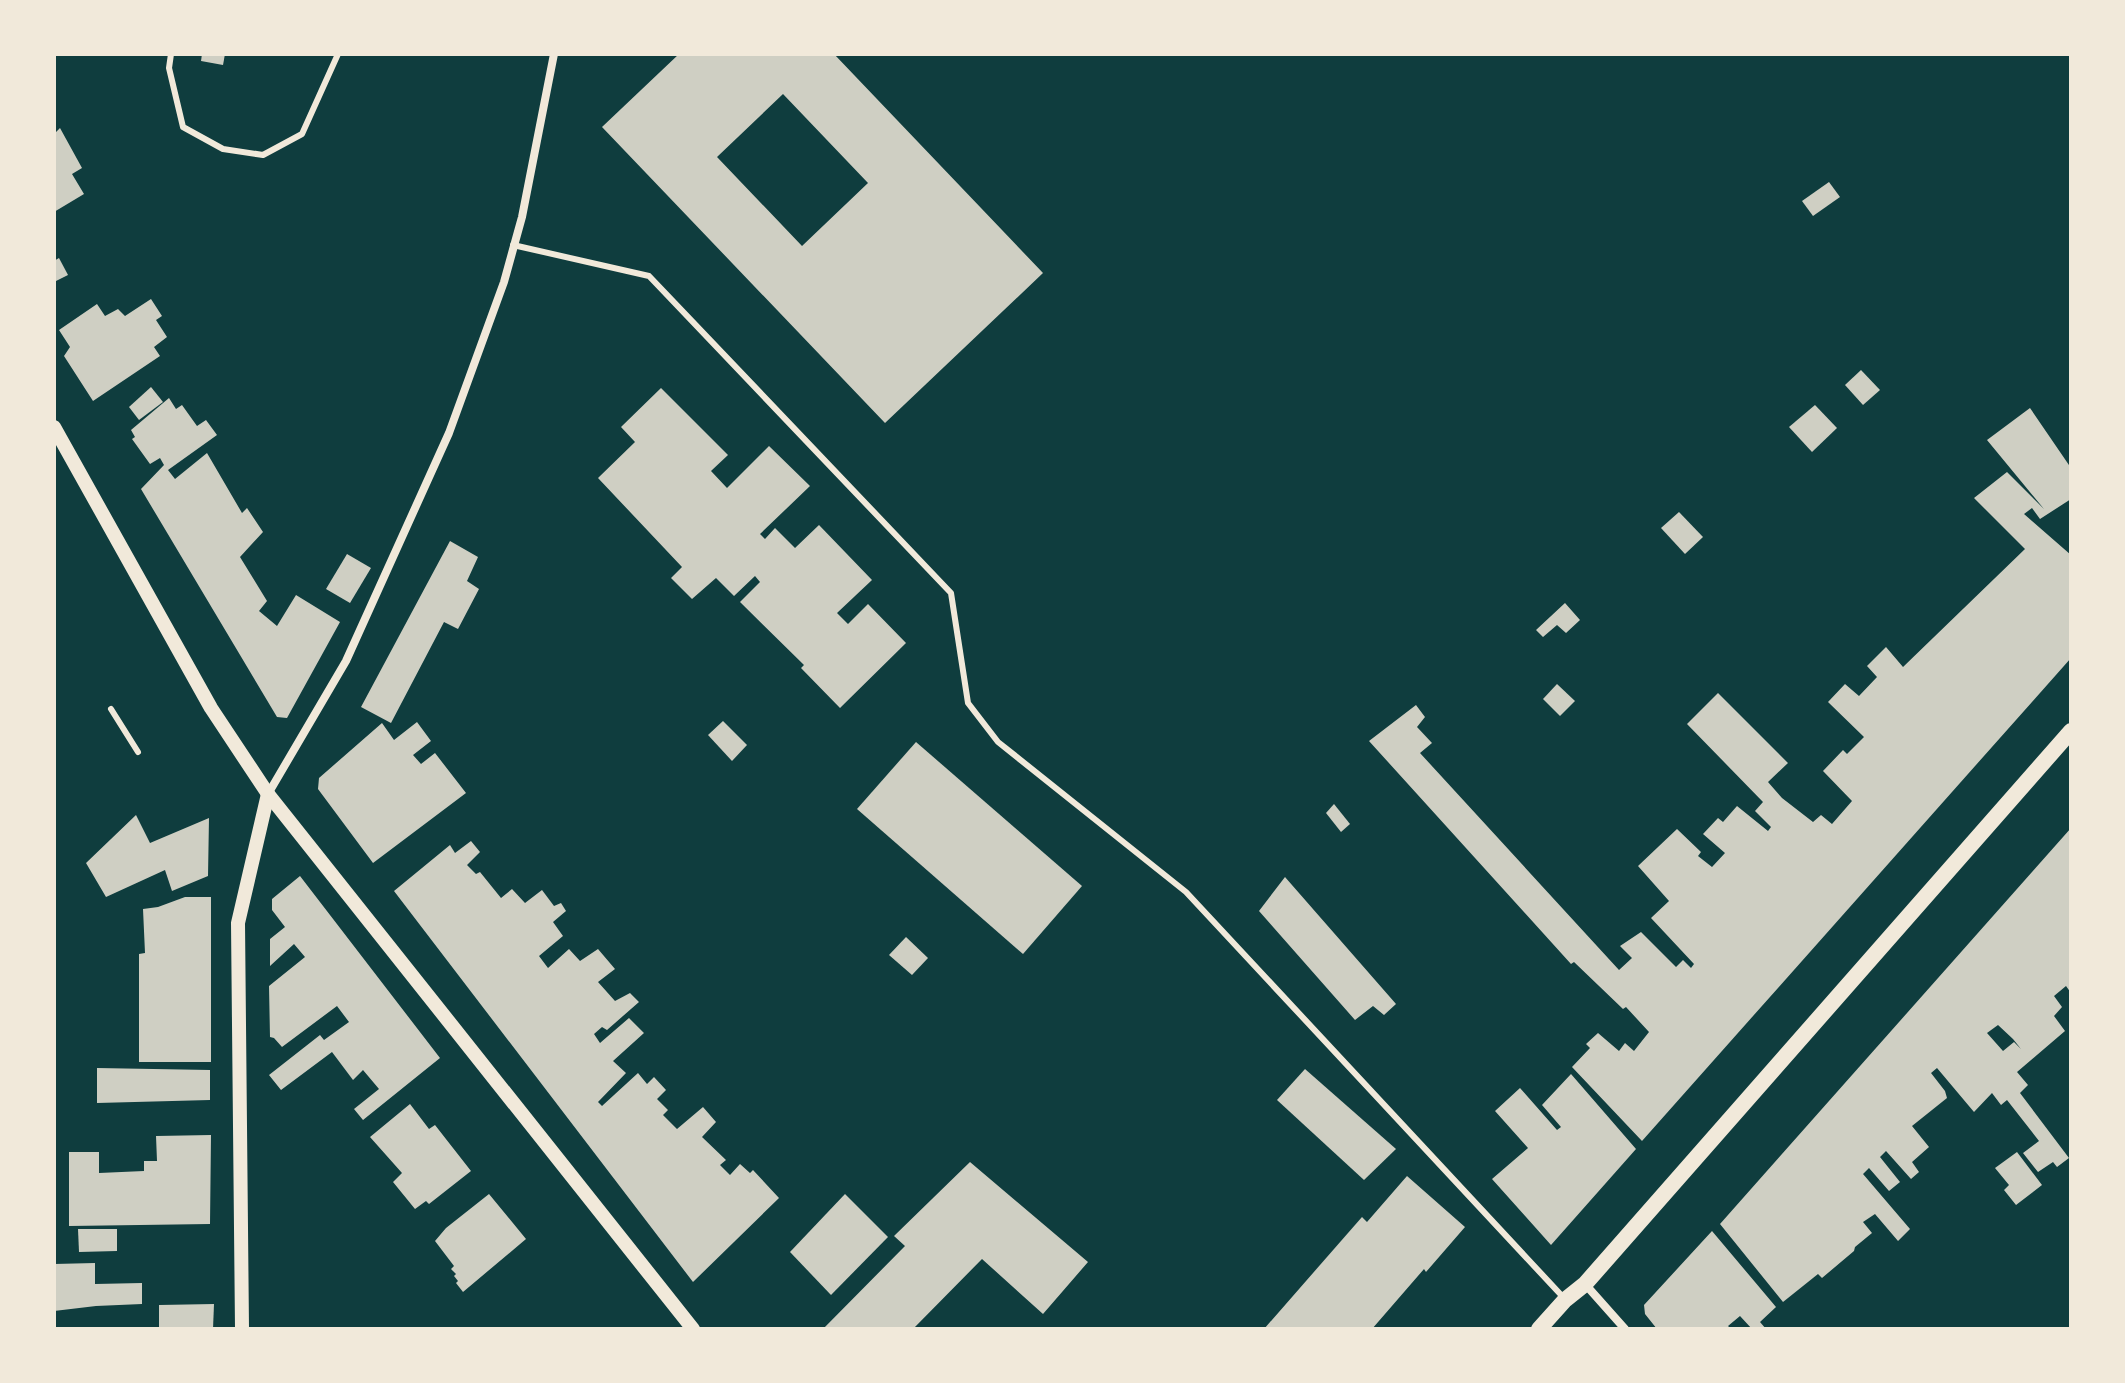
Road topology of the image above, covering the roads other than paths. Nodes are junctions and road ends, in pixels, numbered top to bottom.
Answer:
1 (171, 54) edge
2 (338, 54) edge
3 (554, 54) edge
4 (513, 245) junction
5 (54, 427) edge
6 (111, 709) dead end
7 (2071, 731) edge
8 (138, 752) dead end
9 (268, 794) junction
10 (1585, 1284) junction
11 (1565, 1300) junction
12 (242, 1329) edge
13 (693, 1329) edge
14 (1539, 1329) edge
15 (1625, 1329) edge

1 - 2 lane
3 - 4 street
4 - 9 street
4 - 11 lane
5 - 9 street
6 - 8 lane
7 - 10 main road
9 - 12 street
9 - 13 street
10 - 11 main road
10 - 15 street
11 - 14 main road

